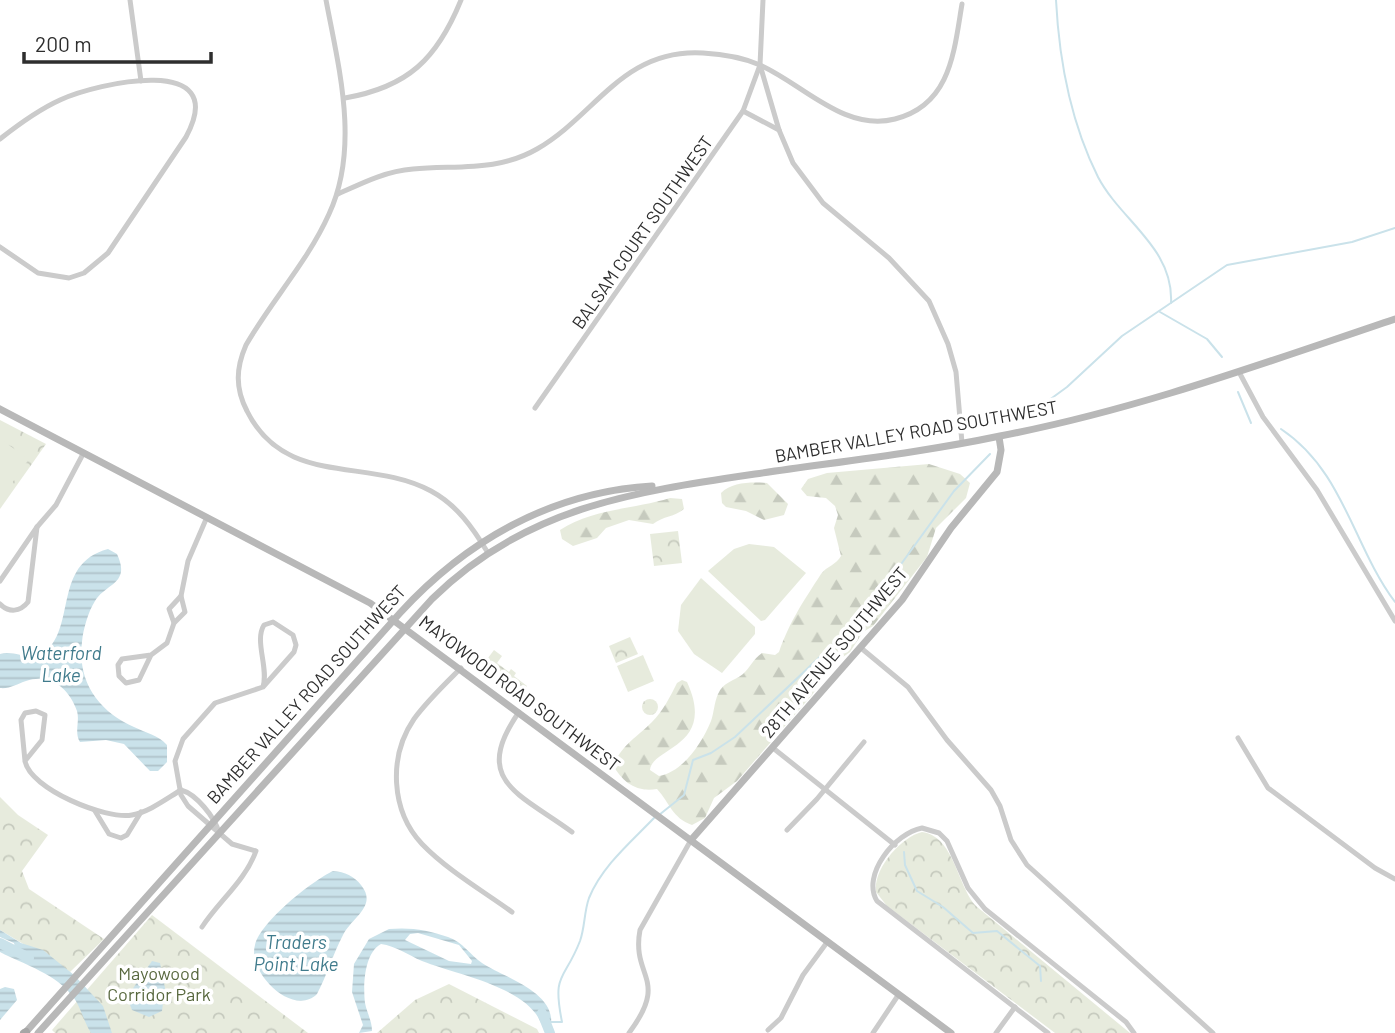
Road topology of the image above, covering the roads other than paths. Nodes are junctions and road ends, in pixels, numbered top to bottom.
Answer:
1 (130, 0) edge
2 (326, 0) edge
3 (461, 0) edge
4 (764, 0) edge
5 (962, 4) dead end
6 (760, 65) junction
7 (141, 80) junction
8 (345, 98) junction
9 (743, 111) junction
10 (779, 130) junction
11 (0, 139) edge
12 (338, 194) junction
13 (0, 247) edge
14 (1395, 319) edge
15 (1239, 372) junction
16 (535, 408) dead end
17 (0, 409) edge
18 (999, 437) junction
19 (962, 443) junction
20 (83, 454) junction
21 (680, 485) junction
22 (207, 517) junction
23 (37, 527) junction
24 (481, 541) junction
25 (488, 553) junction
26 (0, 581) edge
27 (181, 596) junction
28 (0, 604) edge
29 (395, 619) junction
30 (1395, 621) edge
31 (174, 623) junction
32 (406, 627) junction
33 (861, 648) junction
34 (150, 655) junction
35 (461, 668) junction
36 (263, 687) junction
37 (519, 712) junction
38 (1238, 738) dead end
39 (863, 742) dead end
40 (773, 748) junction
41 (25, 761) junction
42 (181, 790) junction
43 (826, 790) junction
44 (94, 809) junction
45 (141, 812) junction
46 (211, 823) junction
47 (787, 830) dead end
48 (572, 832) dead end
49 (219, 834) junction
50 (691, 841) junction
51 (895, 845) junction
52 (1395, 879) edge
53 (512, 912) dead end
54 (202, 927) dead end
55 (828, 941) junction
56 (900, 994) junction
57 (1014, 1007) junction
58 (768, 1030) dead end
59 (25, 1033) edge
60 (38, 1033) edge
61 (629, 1033) edge
62 (873, 1033) edge
63 (951, 1033) edge
64 (996, 1033) edge
65 (1048, 1033) edge
66 (1134, 1033) edge
67 (1213, 1033) edge

1 - 7 street
2 - 8 street
3 - 8 street
4 - 6 street
5 - 6 street
6 - 9 street, BALSAM COURT SOUTHWEST
6 - 10 street
6 - 12 street
7 - 11 street
7 - 13 street
8 - 12 street
9 - 10 street
9 - 16 street, BALSAM COURT SOUTHWEST
10 - 19 street
12 - 24 street
14 - 15 main road, BAMBER VALLEY ROAD SOUTHWEST
15 - 18 main road, BAMBER VALLEY ROAD SOUTHWEST
15 - 30 street
17 - 20 main road, MAYOWOOD ROAD SOUTHWEST
18 - 19 main road, BAMBER VALLEY ROAD SOUTHWEST
18 - 33 main road, 28TH AVENUE SOUTHWEST
19 - 21 main road, BAMBER VALLEY ROAD SOUTHWEST
20 - 22 main road, MAYOWOOD ROAD SOUTHWEST
20 - 23 street
21 - 24 main road, BAMBER VALLEY ROAD SOUTHWEST
21 - 25 main road, BAMBER VALLEY ROAD SOUTHWEST
22 - 27 street
22 - 29 main road, MAYOWOOD ROAD SOUTHWEST
23 - 26 street
23 - 28 street
24 - 25 street
24 - 29 main road, BAMBER VALLEY ROAD SOUTHWEST
25 - 32 main road, BAMBER VALLEY ROAD SOUTHWEST
27 - 31 street
27 - 31 street
29 - 32 main road, MAYOWOOD ROAD SOUTHWEST
29 - 46 main road, BAMBER VALLEY ROAD SOUTHWEST
31 - 34 street
32 - 35 main road, MAYOWOOD ROAD SOUTHWEST
32 - 49 main road, BAMBER VALLEY ROAD SOUTHWEST
33 - 40 main road, 28TH AVENUE SOUTHWEST
33 - 67 street
34 - 34 street
35 - 37 main road, MAYOWOOD ROAD SOUTHWEST
35 - 53 street
36 - 36 street
36 - 42 street
37 - 48 street
37 - 50 main road, MAYOWOOD ROAD SOUTHWEST
38 - 52 street
39 - 43 street
40 - 43 street
40 - 50 main road, 28TH AVENUE SOUTHWEST
41 - 41 street
41 - 44 street
42 - 45 street
42 - 46 street
43 - 47 street
43 - 51 street
44 - 45 street
44 - 45 street
46 - 49 street
46 - 59 main road, BAMBER VALLEY ROAD SOUTHWEST
49 - 54 street
49 - 60 main road, BAMBER VALLEY ROAD SOUTHWEST
50 - 55 main road, MAYOWOOD ROAD SOUTHWEST
50 - 61 street
51 - 57 street
51 - 66 street
55 - 56 main road, MAYOWOOD ROAD SOUTHWEST
55 - 58 street
56 - 62 street
56 - 63 main road, MAYOWOOD ROAD SOUTHWEST
57 - 64 street
57 - 65 street

